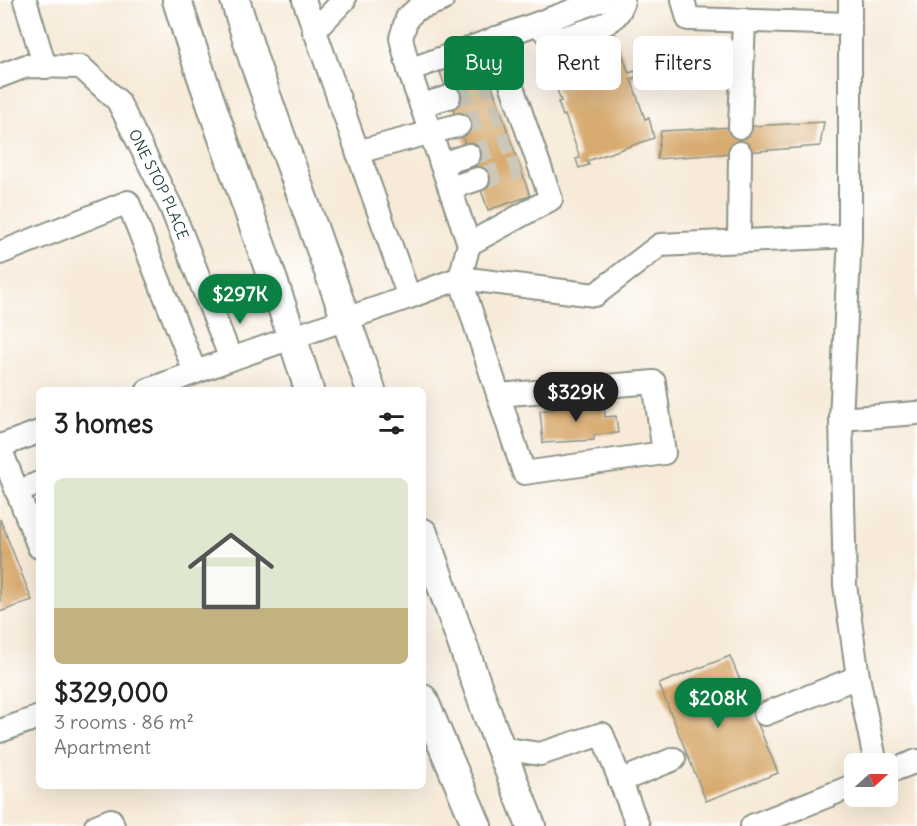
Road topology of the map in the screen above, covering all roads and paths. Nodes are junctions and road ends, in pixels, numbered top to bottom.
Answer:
1 (25, 0) edge
2 (177, 0) edge
3 (235, 0) edge
4 (304, 0) edge
5 (344, 0) edge
6 (442, 0) edge
7 (602, 0) edge
8 (623, 0) edge
9 (683, 0) edge
10 (850, 0) edge
11 (744, 20) junction
12 (539, 24) junction
13 (850, 24) junction
14 (314, 31) junction
15 (504, 36) edge
16 (444, 57) edge
17 (45, 67) junction
18 (409, 70) junction
19 (0, 76) edge
20 (503, 90) edge
21 (449, 97) tunnel mouth
22 (421, 105) junction
23 (459, 125) tunnel mouth
24 (740, 127) dead end
25 (431, 133) junction
26 (357, 152) junction
27 (740, 153) dead end
28 (469, 155) tunnel mouth
29 (441, 164) junction
30 (478, 179) tunnel mouth
31 (450, 188) junction
32 (850, 236) junction
33 (739, 241) junction
34 (469, 244) junction
35 (0, 253) edge
36 (460, 278) junction
37 (409, 297) junction
38 (345, 318) junction
39 (293, 337) junction
40 (231, 359) junction
41 (195, 372) junction
42 (156, 387) edge
43 (308, 387) edge
44 (370, 387) edge
45 (498, 395) junction
46 (917, 413) edge
47 (842, 419) junction
48 (36, 433) edge
49 (0, 447) edge
50 (36, 484) edge
51 (17, 492) junction
52 (36, 540) edge
53 (426, 541) edge
54 (426, 597) edge
55 (858, 677) junction
56 (426, 706) edge
57 (765, 714) dead end
58 (488, 717) junction
59 (36, 718) edge
60 (0, 731) edge
61 (426, 748) edge
62 (501, 748) junction
63 (874, 753) edge
64 (674, 759) dead end
65 (917, 761) edge
66 (898, 768) edge
67 (620, 781) junction
68 (844, 789) edge
69 (96, 826) edge
70 (113, 826) edge
71 (454, 826) edge
72 (477, 826) edge
73 (531, 826) edge
74 (638, 826) edge
75 (752, 826) edge

1 - 17 street
2 - 39 main road
3 - 38 main road
4 - 14 street
5 - 14 street
6 - 18 street
7 - 12 street
8 - 12 street
9 - 11 street
10 - 13 street
11 - 13 street
11 - 24 street
12 - 15 street
13 - 32 street
14 - 26 street
16 - 18 street
17 - 19 street, ONE STOP PLACE
17 - 40 street, ONE STOP PLACE
18 - 22 street
20 - 34 street
21 - 22 street
22 - 25 street
23 - 25 street
25 - 26 street
25 - 29 street
26 - 37 street
27 - 33 street
28 - 29 street
29 - 31 street
30 - 31 street
31 - 34 street
32 - 33 street
32 - 47 street
33 - 36 street
34 - 36 street
35 - 41 street
36 - 37 street
36 - 45 street
37 - 38 street
38 - 39 street
38 - 44 main road
39 - 40 street
39 - 43 main road
40 - 41 street
41 - 42 street
45 - 45 street
46 - 47 street
47 - 55 street
48 - 49 street
49 - 51 street
50 - 51 street
51 - 52 street
53 - 58 main road
54 - 58 main road
55 - 57 street
55 - 63 street
56 - 72 main road
58 - 62 main road
59 - 60 street
61 - 71 main road
62 - 67 street
62 - 73 main road
64 - 67 street
65 - 66 street
67 - 74 street
68 - 75 street
69 - 70 street

